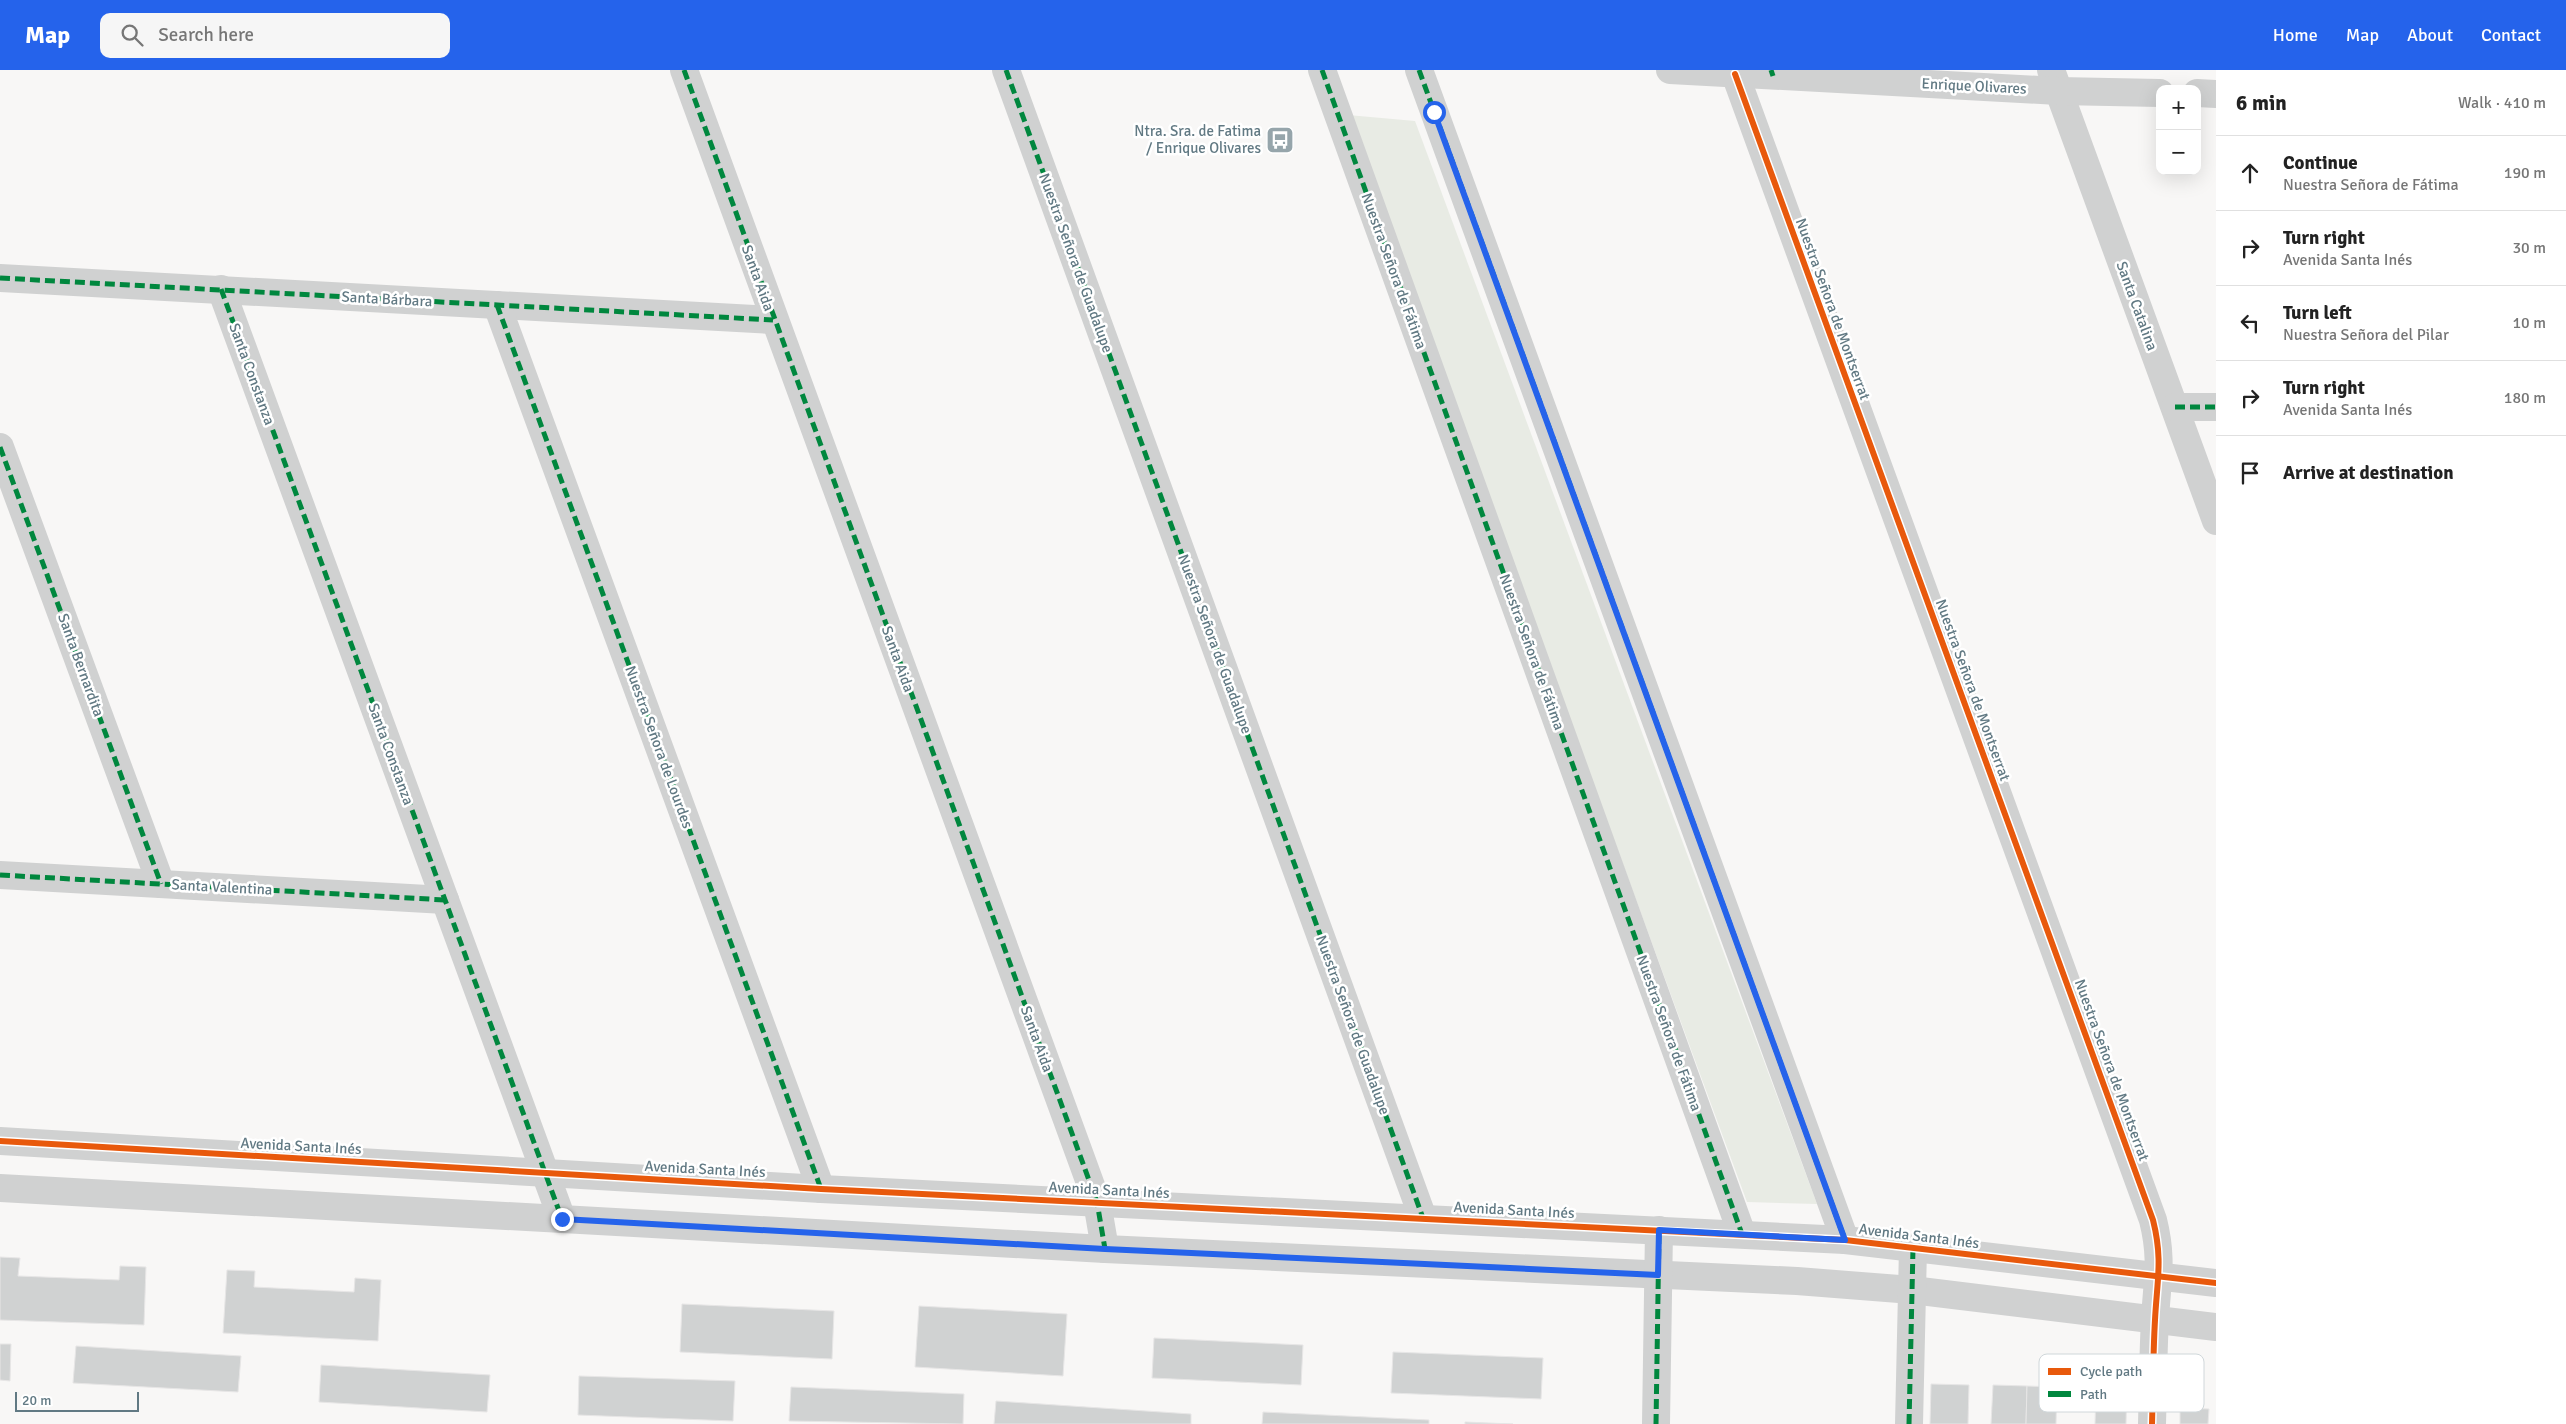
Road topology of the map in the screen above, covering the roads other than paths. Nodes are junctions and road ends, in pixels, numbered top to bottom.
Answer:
1 (684, 70) edge
2 (1006, 70) edge
3 (1322, 70) edge
4 (1419, 70) edge
5 (1670, 70) edge
6 (1772, 73) edge
7 (1735, 74) junction
8 (2055, 80) edge
9 (2156, 92) edge
10 (2201, 93) edge
11 (2216, 94) edge
12 (0, 278) edge
13 (221, 289) junction
14 (497, 305) junction
15 (773, 320) junction
16 (2174, 407) junction
17 (2216, 407) edge
18 (0, 447) edge
19 (2216, 521) edge
20 (0, 875) edge
21 (161, 884) junction
22 (445, 900) junction
23 (0, 1141) edge
24 (545, 1172) junction
25 (0, 1188) edge
26 (821, 1189) junction
27 (1097, 1202) junction
28 (1423, 1218) junction
29 (562, 1219) junction
30 (1659, 1230) junction
31 (1742, 1234) junction
32 (1845, 1240) junction
33 (1914, 1248) junction
34 (1105, 1249) junction
35 (1658, 1275) junction
36 (2160, 1276) junction
37 (2216, 1283) edge
38 (1912, 1290) junction
39 (2155, 1319) junction
40 (2216, 1327) edge
41 (2154, 1354) edge
42 (1656, 1424) edge
43 (1909, 1424) edge

1 - 15 street, Santa Aida
2 - 28 street, Nuestra Señora de Guadalupe
3 - 31 street, Nuestra Señora de Fátima
4 - 32 street
5 - 7 street, Enrique Olivares
6 - 7 street, Enrique Olivares
6 - 8 street, Enrique Olivares
7 - 36 street, Nuestra Señora de Montserrat
8 - 9 street, Enrique Olivares
8 - 16 street, Santa Catalina
10 - 11 street
12 - 13 street, Santa Bárbara
13 - 14 street, Santa Bárbara
13 - 22 street, Santa Constanza
14 - 15 street, Santa Bárbara
14 - 26 street, Nuestra Señora de Lourdes
15 - 27 street, Santa Aida
16 - 17 street
16 - 19 street, Santa Catalina
18 - 21 street, Santa Bernardita
20 - 21 street, Santa Valentina
21 - 22 street, Santa Valentina
22 - 24 street, Santa Constanza
23 - 24 street, Avenida Santa Inés
24 - 26 street, Avenida Santa Inés
24 - 29 street, Santa Constanza
25 - 29 street
26 - 27 street, Avenida Santa Inés
27 - 28 street, Avenida Santa Inés
27 - 34 street, Santa Aida
28 - 30 street, Avenida Santa Inés
29 - 34 street
30 - 31 street, Avenida Santa Inés
30 - 35 street
31 - 32 street, Avenida Santa Inés
32 - 33 street, Avenida Santa Inés
33 - 36 street, Avenida Santa Inés
33 - 38 street
34 - 35 street
35 - 38 street
35 - 42 street
36 - 37 street, Avenida Santa Inés
36 - 39 street, Nuestra Señora de Montserrat
38 - 39 street
38 - 43 street
39 - 40 street
39 - 41 street, Nuestra Señora de Montserrat

